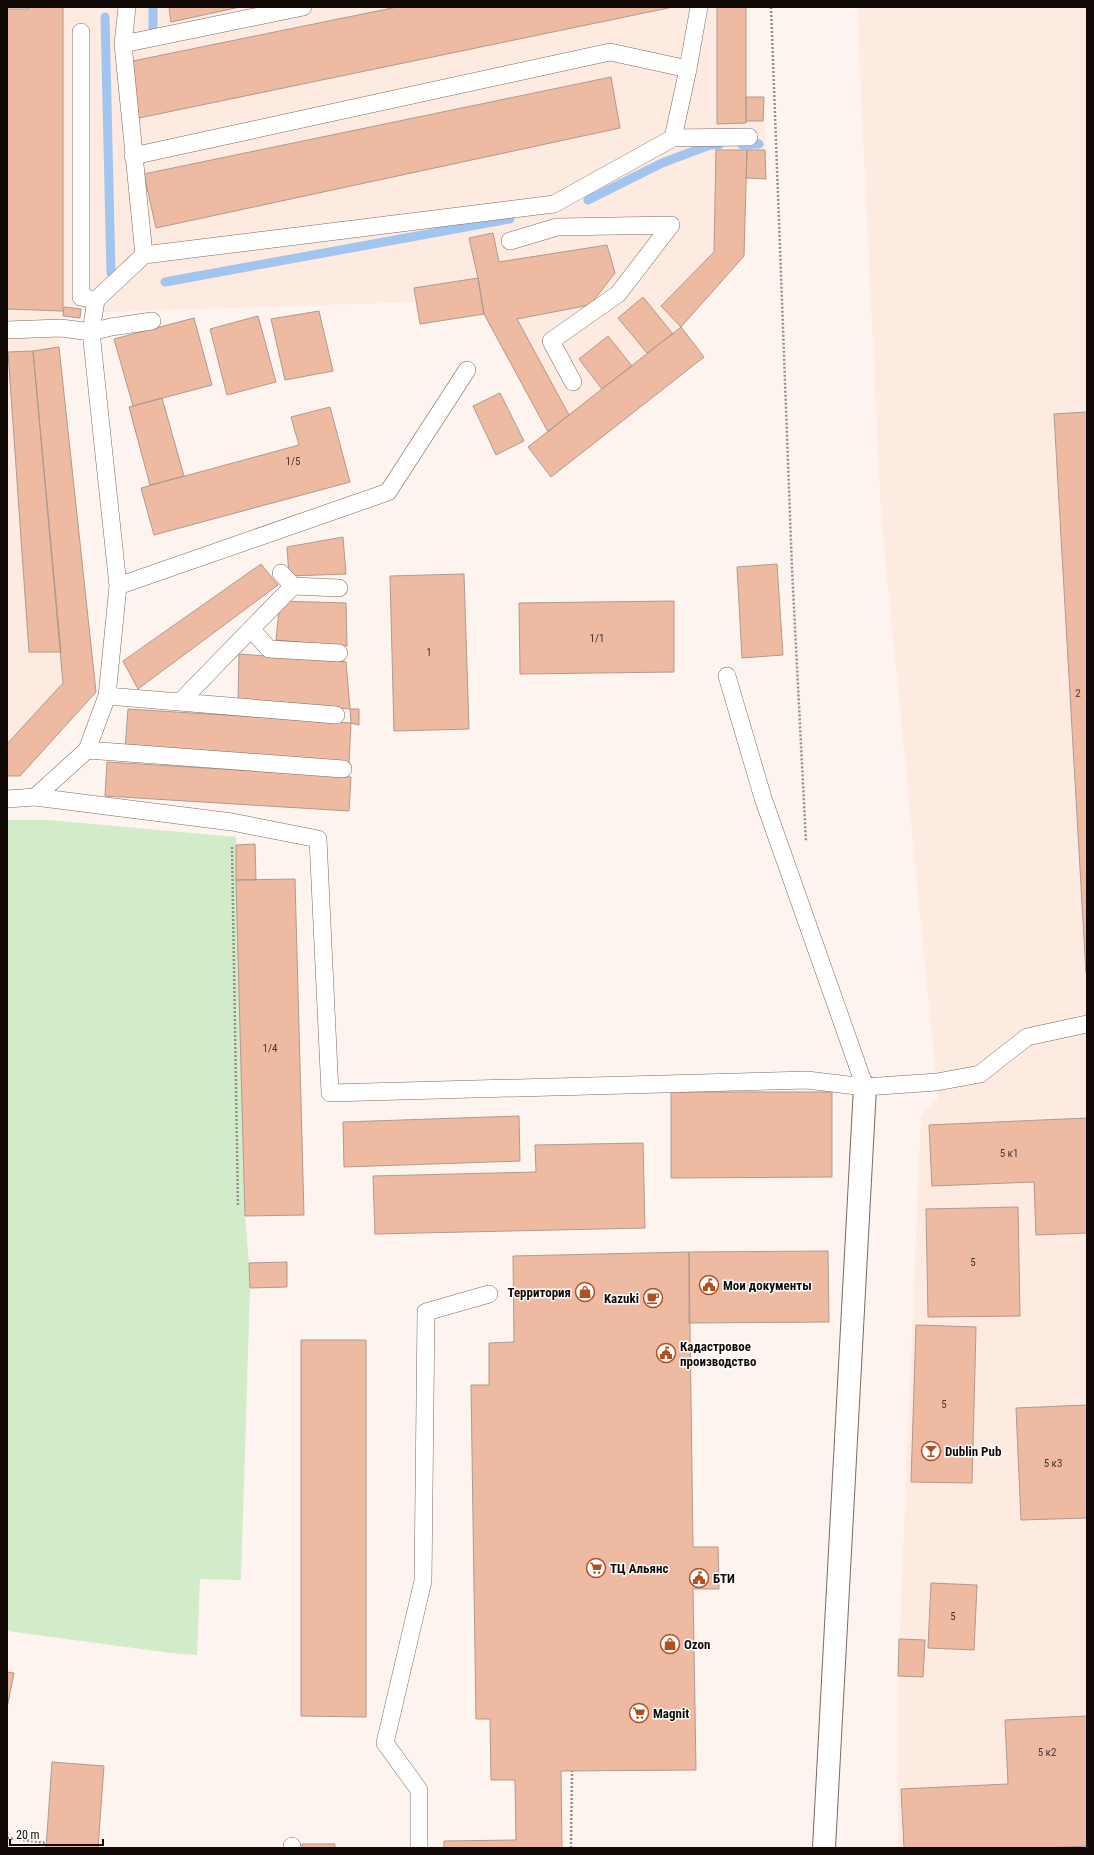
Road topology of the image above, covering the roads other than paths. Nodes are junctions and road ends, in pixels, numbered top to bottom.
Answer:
1 (127, 7) edge
2 (303, 7) edge
3 (699, 7) edge
4 (81, 32) dead end
5 (123, 44) junction
6 (688, 69) junction
7 (749, 137) dead end
8 (673, 138) junction
9 (133, 156) junction
10 (554, 204) junction
11 (557, 227) junction
12 (510, 241) dead end
13 (144, 255) junction
14 (96, 300) junction
15 (152, 322) dead end
16 (7, 330) edge
17 (91, 332) junction
18 (467, 370) dead end
19 (573, 382) dead end
20 (281, 573) dead end
21 (118, 586) junction
22 (293, 586) junction
23 (339, 588) dead end
24 (251, 629) junction
25 (339, 653) dead end
26 (727, 676) dead end
27 (107, 696) junction
28 (181, 701) junction
29 (336, 715) dead end
30 (87, 750) junction
31 (343, 769) dead end
32 (35, 798) junction
33 (7, 799) edge
34 (1087, 1024) edge
35 (865, 1087) junction
36 (489, 1294) dead end
37 (419, 1848) edge
38 (824, 1848) edge

1 - 5 lane
2 - 5 lane
3 - 6 lane
4 - 14 lane
5 - 9 lane
6 - 8 lane
6 - 9 lane
7 - 8 lane
8 - 10 lane
9 - 13 lane
10 - 11 lane
10 - 13 lane
11 - 12 lane
11 - 19 lane
13 - 14 lane
14 - 17 lane
15 - 17 lane
16 - 17 lane
17 - 21 lane
18 - 21 lane
20 - 22 lane
21 - 27 lane
22 - 23 lane
22 - 24 lane
24 - 25 lane
24 - 28 lane
26 - 35 lane
27 - 28 lane
27 - 30 lane
28 - 29 lane
30 - 31 lane
30 - 32 lane
32 - 33 lane
32 - 35 lane
34 - 35 lane
35 - 38 street
36 - 37 lane

